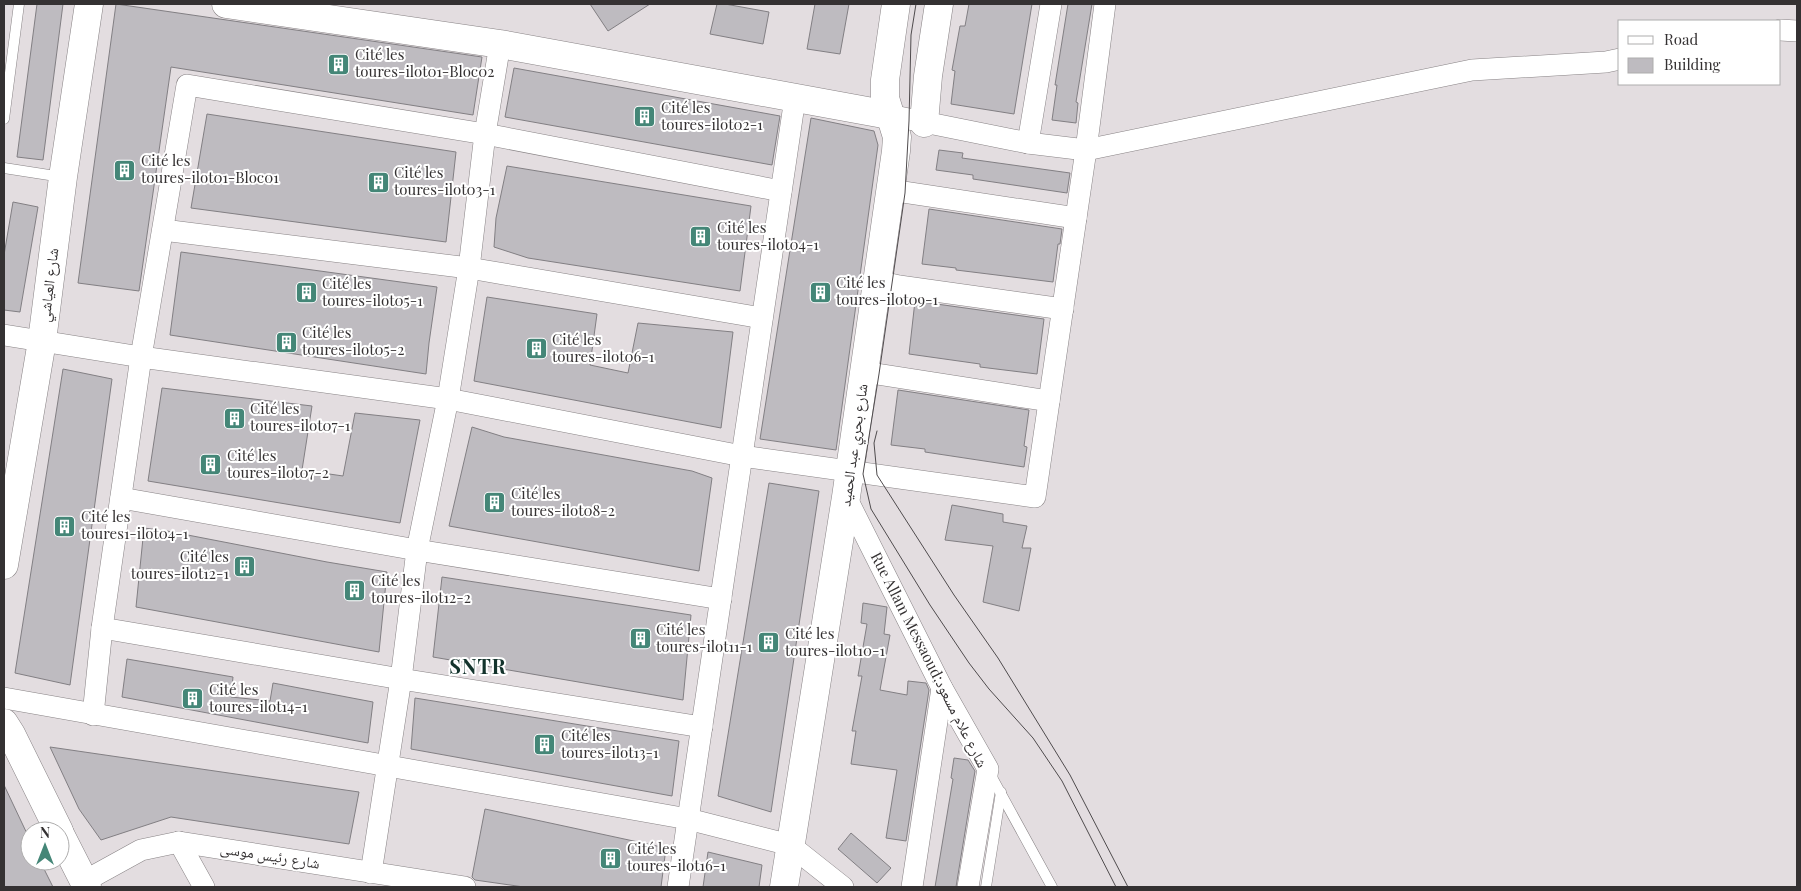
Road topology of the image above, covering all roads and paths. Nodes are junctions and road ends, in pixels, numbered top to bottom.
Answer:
1 (19, 4) edge
2 (89, 4) edge
3 (226, 4) edge
4 (896, 4) edge
5 (939, 4) edge
6 (1051, 4) edge
7 (1105, 4) edge
8 (1781, 30) edge
9 (1797, 31) edge
10 (500, 44) junction
11 (1618, 59) edge
12 (794, 98) junction
13 (889, 115) junction
14 (4, 119) edge
15 (924, 123) junction
16 (485, 134) junction
17 (1028, 143) junction
18 (1086, 150) junction
19 (4, 168) edge
20 (63, 177) junction
21 (890, 190) junction
22 (781, 191) junction
23 (1076, 218) junction
24 (164, 230) junction
25 (469, 268) junction
26 (877, 281) junction
27 (1062, 309) junction
28 (762, 318) junction
29 (4, 335) edge
30 (42, 341) junction
31 (141, 357) junction
32 (864, 372) junction
33 (448, 399) junction
34 (1049, 401) junction
35 (742, 456) junction
36 (850, 471) junction
37 (846, 497) junction
38 (121, 498) junction
39 (417, 550) junction
40 (4, 565) edge
41 (721, 599) junction
42 (102, 628) junction
43 (401, 679) junction
44 (942, 688) junction
45 (4, 698) edge
46 (93, 715) junction
47 (4, 723) edge
48 (702, 727) junction
49 (387, 766) junction
50 (988, 769) junction
51 (1001, 792) junction
52 (688, 819) junction
53 (54, 821) edge
54 (180, 842) junction
55 (790, 845) junction
56 (70, 854) edge
57 (370, 873) junction
58 (85, 884) edge
59 (204, 887) edge
60 (465, 887) edge
61 (678, 887) edge
62 (784, 887) edge
63 (843, 887) edge
64 (912, 887) edge
65 (968, 887) edge
66 (986, 887) edge
67 (1052, 887) edge

1 - 14 lane
2 - 20 street, شارع العياشي
3 - 10 street
4 - 13 street, شارع بحري عبد الحميد
5 - 15 street
6 - 17 street
7 - 18 street
8 - 9 street
10 - 12 street
10 - 16 street
11 - 18 street
12 - 13 street
12 - 22 street
13 - 15 street
13 - 21 street, شارع بحري عبد الحميد
15 - 17 street
16 - 22 street
16 - 24 street
16 - 25 street
17 - 18 street
18 - 23 street
19 - 20 lane
20 - 30 street, شارع العياشي
21 - 23 street
21 - 26 street, شارع بحري عبد الحميد
22 - 28 street
23 - 27 street
24 - 25 street
24 - 31 street
25 - 28 street
25 - 33 street
26 - 27 street
26 - 32 street, شارع بحري عبد الحميد
27 - 34 street
28 - 35 street
29 - 30 street
30 - 31 street
30 - 40 street, شارع العياشي
31 - 33 street
31 - 38 street
32 - 34 street
32 - 36 street, شارع بحري عبد الحميد
33 - 35 street
33 - 39 street
34 - 36 street
35 - 36 street
35 - 41 street
36 - 37 street, شارع بحري عبد الحميد
37 - 44 street, Rue Allam Messaoud;شارع علام مسعود
37 - 55 street, شارع بحري عبد الحميد
38 - 39 street
38 - 42 street
39 - 41 street
39 - 43 street
41 - 48 street
42 - 43 street
42 - 46 street
43 - 48 street
43 - 49 street
44 - 50 street, Rue Allam Messaoud;شارع علام مسعود
44 - 64 street
45 - 46 street
46 - 49 street
47 - 53 street
48 - 52 street
49 - 52 street
49 - 57 street
50 - 51 lane
50 - 65 street, Rue Allam Messaoud;شارع علام مسعود
51 - 66 lane
51 - 67 lane
52 - 55 street
52 - 61 street
54 - 57 street, شارع رئيس موسى
54 - 58 street, شارع رئيس موسى
54 - 59 street
55 - 62 street, شارع بحري عبد الحميد
55 - 63 street
56 - 58 street
57 - 60 street, شارع رئيس موسى

